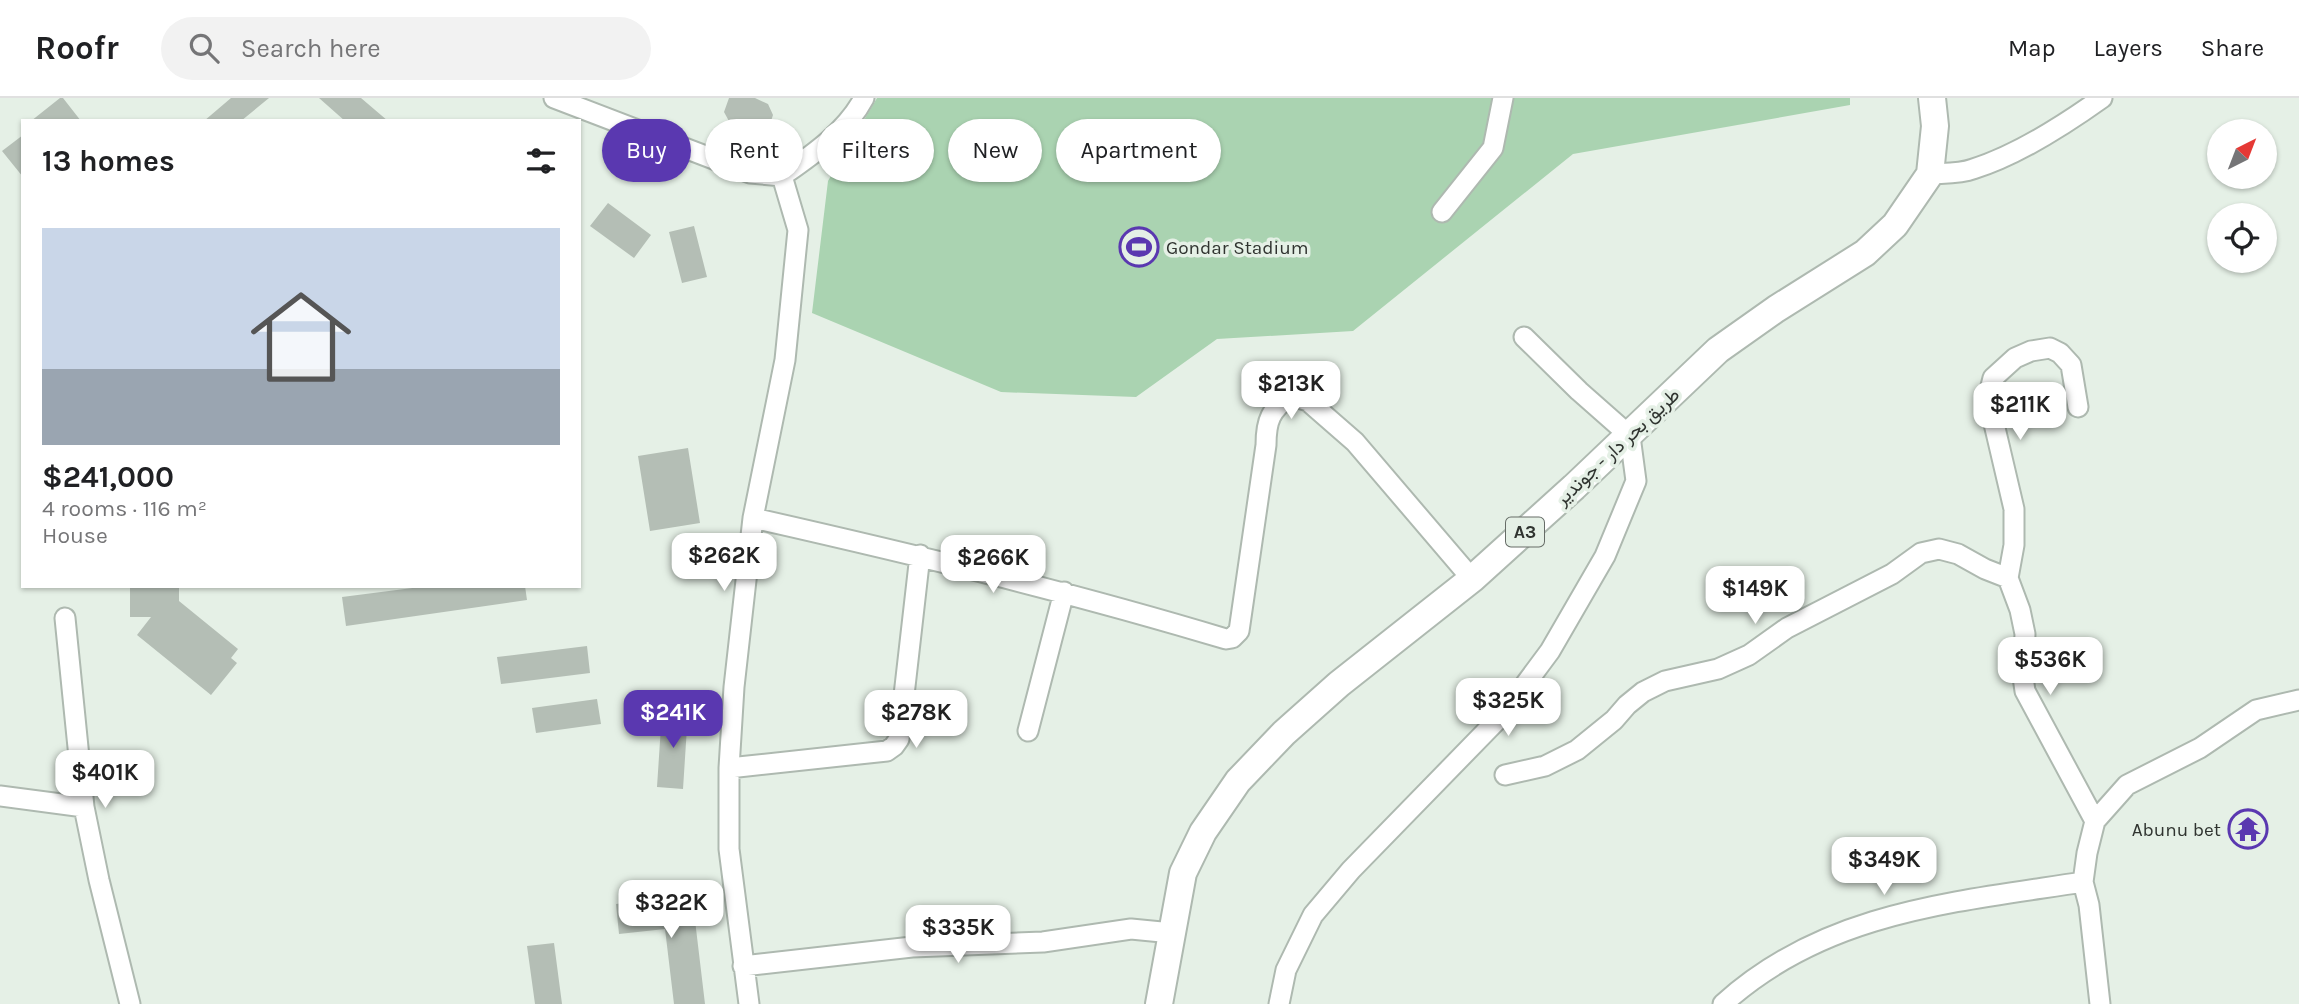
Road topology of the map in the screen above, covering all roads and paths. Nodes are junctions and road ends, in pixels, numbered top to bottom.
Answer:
1 (864, 98) edge
2 (1503, 98) edge
3 (1932, 98) edge
4 (2102, 98) edge
5 (556, 99) edge
6 (705, 156) edge
7 (803, 161) edge
8 (1930, 174) junction
9 (784, 182) edge
10 (1442, 212) dead end
11 (1524, 337) dead end
12 (2078, 407) dead end
13 (1630, 436) junction
14 (753, 518) junction
15 (920, 555) junction
16 (2008, 578) junction
17 (1472, 579) junction
18 (1064, 592) junction
19 (65, 618) dead end
20 (2299, 700) edge
21 (1028, 731) dead end
22 (729, 768) junction
23 (1505, 775) dead end
24 (0, 796) edge
25 (84, 807) junction
26 (2095, 821) junction
27 (2083, 882) junction
28 (1172, 933) junction
29 (743, 966) junction
30 (130, 1004) edge
31 (749, 1004) edge
32 (1159, 1004) edge
33 (1279, 1004) edge
34 (1723, 1004) edge
35 (2100, 1004) edge

1 - 7 street
2 - 10 street
3 - 8 highway, طريق بحر دار - جوندير / A3
4 - 8 street
5 - 6 street
8 - 13 highway, طريق بحر دار - جوندير / A3
9 - 14 street
11 - 13 street
12 - 16 street
13 - 17 highway, طريق بحر دار - جوندير / A3
13 - 33 street
14 - 15 street
14 - 22 street
15 - 18 street
15 - 22 street
16 - 23 street
16 - 26 street
17 - 18 street
17 - 28 highway, طريق بحر دار - جوندير / A3
18 - 21 street
19 - 25 street
20 - 26 street
22 - 29 street
24 - 25 street
25 - 30 street
26 - 27 street
27 - 34 street
27 - 35 street
28 - 29 street
28 - 32 highway, طريق بحر دار - جوندير / A3
29 - 31 street

